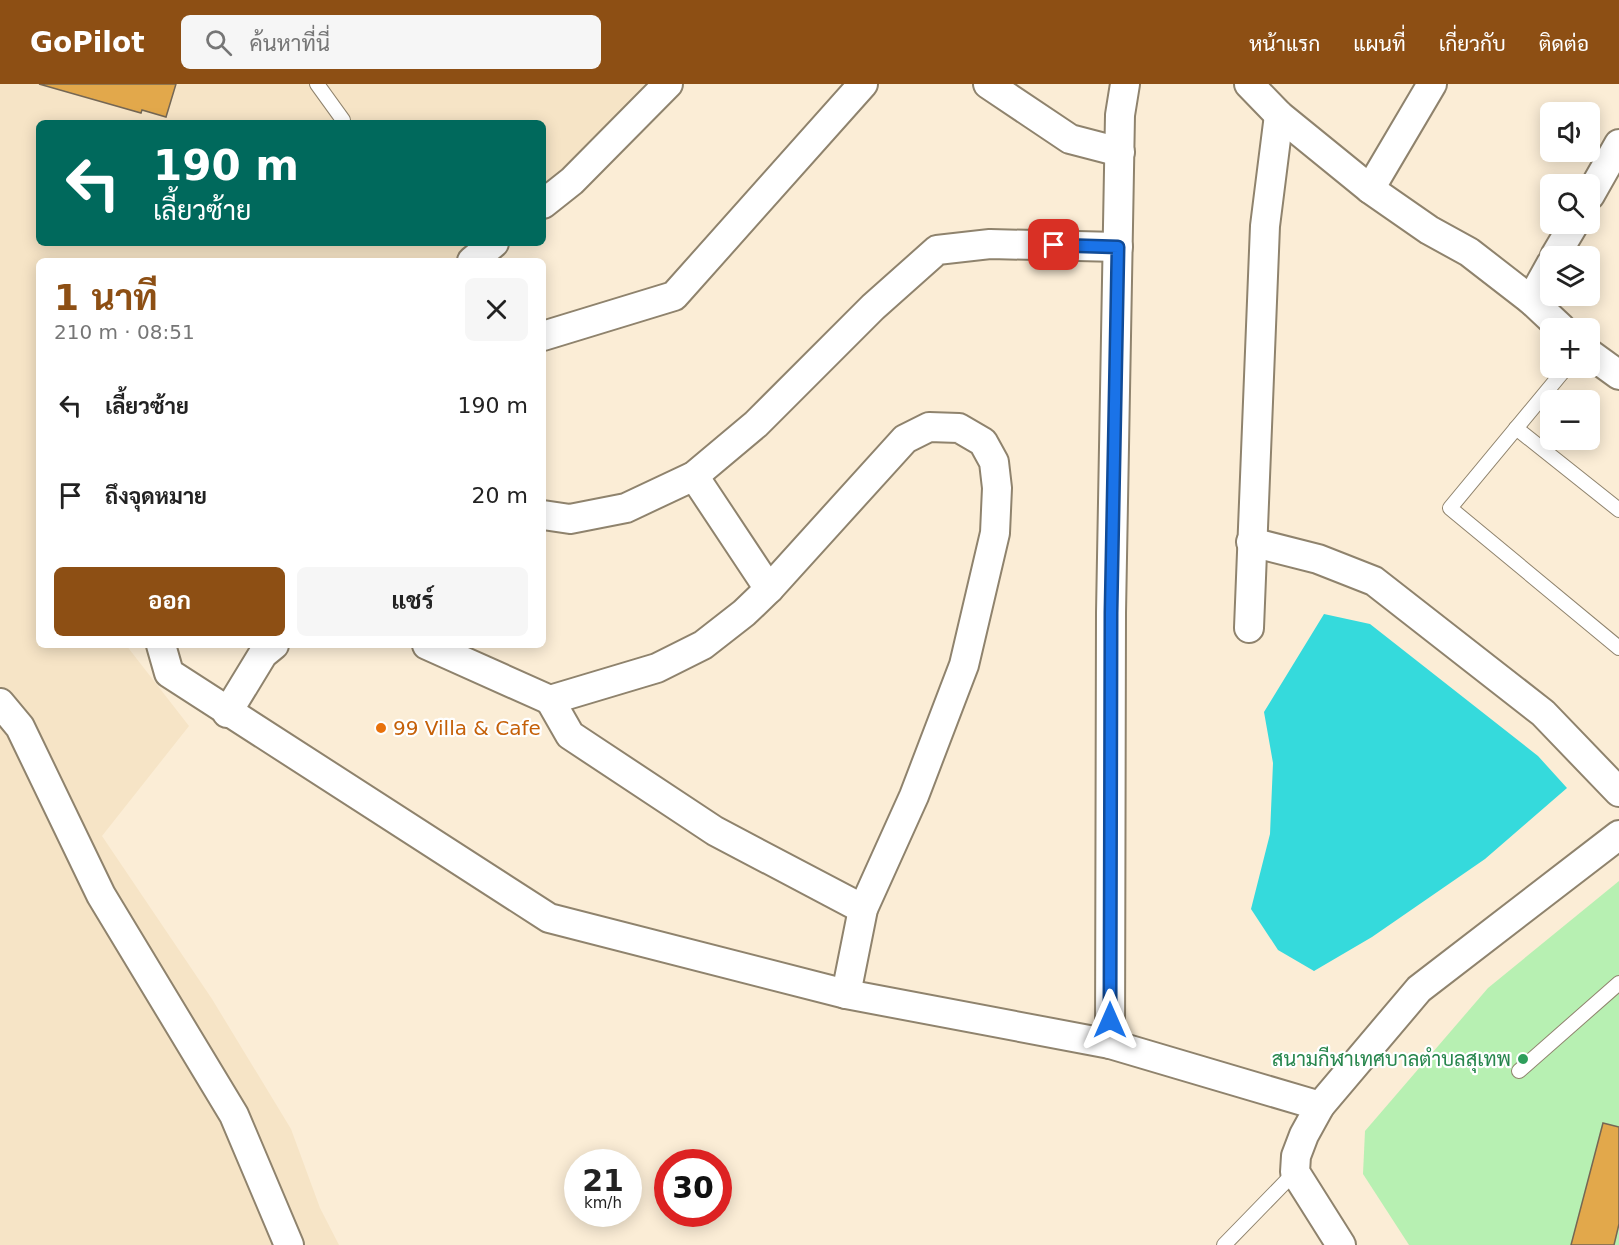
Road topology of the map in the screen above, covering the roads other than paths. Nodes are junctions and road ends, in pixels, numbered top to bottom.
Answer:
1 (316, 84) edge
2 (668, 84) edge
3 (863, 84) edge
4 (988, 84) edge
5 (1125, 84) edge
6 (1249, 84) edge
7 (1432, 84) edge
8 (1280, 115) junction
9 (344, 120) dead end
10 (1619, 144) edge
11 (1120, 152) junction
12 (1600, 177) edge
13 (1370, 189) junction
14 (546, 202) edge
15 (490, 246) edge
16 (1118, 247) junction
17 (476, 258) edge
18 (1540, 284) edge
19 (1531, 300) junction
20 (1550, 318) edge
21 (546, 335) edge
22 (1600, 361) edge
23 (1619, 375) edge
24 (1558, 378) edge
25 (1516, 428) junction
26 (694, 476) junction
27 (1619, 510) edge
28 (546, 516) edge
29 (1251, 542) junction
30 (769, 589) junction
31 (1249, 628) dead end
32 (161, 648) edge
33 (270, 648) edge
34 (434, 648) edge
35 (1619, 648) edge
36 (550, 700) junction
37 (0, 703) edge
38 (227, 712) junction
39 (1619, 792) edge
40 (1619, 835) edge
41 (863, 909) junction
42 (1619, 983) edge
43 (846, 994) junction
44 (1110, 1044) junction
45 (1519, 1071) dead end
46 (1320, 1106) junction
47 (1295, 1172) junction
48 (289, 1245) edge
49 (1224, 1245) edge
50 (1341, 1245) edge

1 - 9 lane
2 - 14 street
3 - 21 street
4 - 11 street
5 - 11 street
6 - 8 street
7 - 13 street
8 - 13 street
8 - 29 street
10 - 12 street
11 - 16 street
13 - 19 street
15 - 17 street
16 - 26 street
16 - 44 street
18 - 19 street
19 - 20 street
22 - 23 street
24 - 25 lane
25 - 27 lane
25 - 35 lane
26 - 28 street
26 - 30 street
29 - 31 street
29 - 39 street
30 - 36 street
30 - 41 street
32 - 38 street
33 - 38 street
34 - 36 street
36 - 41 street
37 - 48 street
38 - 43 street
40 - 46 street
41 - 43 street
42 - 45 lane
43 - 44 street
44 - 46 street
46 - 47 street
47 - 49 lane
47 - 50 street

